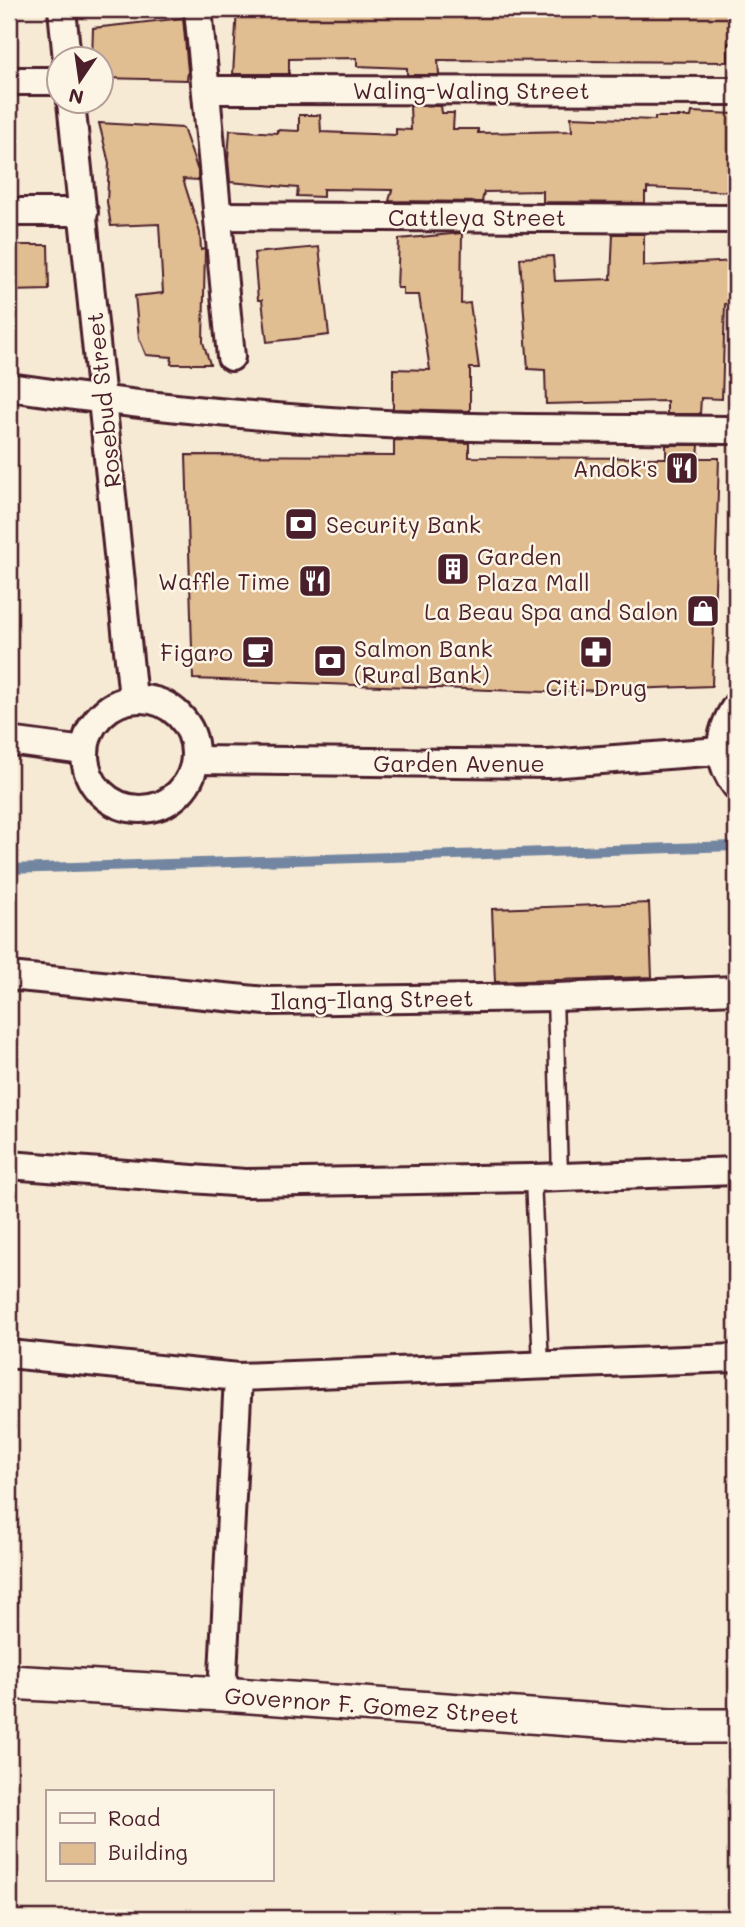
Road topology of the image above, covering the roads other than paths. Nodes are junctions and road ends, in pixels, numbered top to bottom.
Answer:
1 (62, 9) edge
2 (198, 9) edge
3 (66, 46) edge
4 (9, 81) edge
5 (46, 81) edge
6 (206, 90) junction
7 (736, 90) edge
8 (73, 116) edge
9 (9, 212) edge
10 (84, 212) junction
11 (218, 216) junction
12 (736, 219) edge
13 (231, 356) dead end
14 (9, 387) edge
15 (103, 401) junction
16 (736, 430) edge
17 (133, 698) junction
18 (736, 706) edge
19 (9, 741) edge
20 (84, 751) junction
21 (720, 751) junction
22 (197, 760) junction
23 (736, 786) edge
24 (9, 976) edge
25 (736, 990) edge
26 (555, 997) junction
27 (9, 1165) edge
28 (736, 1171) edge
29 (560, 1176) junction
30 (533, 1178) junction
31 (9, 1354) edge
32 (736, 1358) edge
33 (541, 1366) junction
34 (238, 1377) junction
35 (9, 1682) edge
36 (222, 1694) junction
37 (736, 1726) edge

1 - 3 street
2 - 6 street
4 - 5 street
6 - 7 street, Waling-Waling Street
6 - 11 street
8 - 10 street, Rosebud Street
9 - 10 street
10 - 15 street, Rosebud Street
11 - 12 street, Cattleya Street
11 - 13 street
14 - 15 street
15 - 16 street
15 - 17 street, Rosebud Street
17 - 20 street
17 - 22 street
18 - 21 street
19 - 20 street
20 - 22 street
21 - 22 street, Garden Avenue
21 - 23 street
24 - 26 street, Ilang-Ilang Street
25 - 26 street, Ilang-Ilang Street
26 - 29 lane
27 - 30 street
28 - 29 street
29 - 30 street
30 - 33 lane
31 - 34 street
32 - 33 street
33 - 34 street
34 - 36 street
35 - 36 street, Governor F. Gomez Street
36 - 37 street, Governor F. Gomez Street

